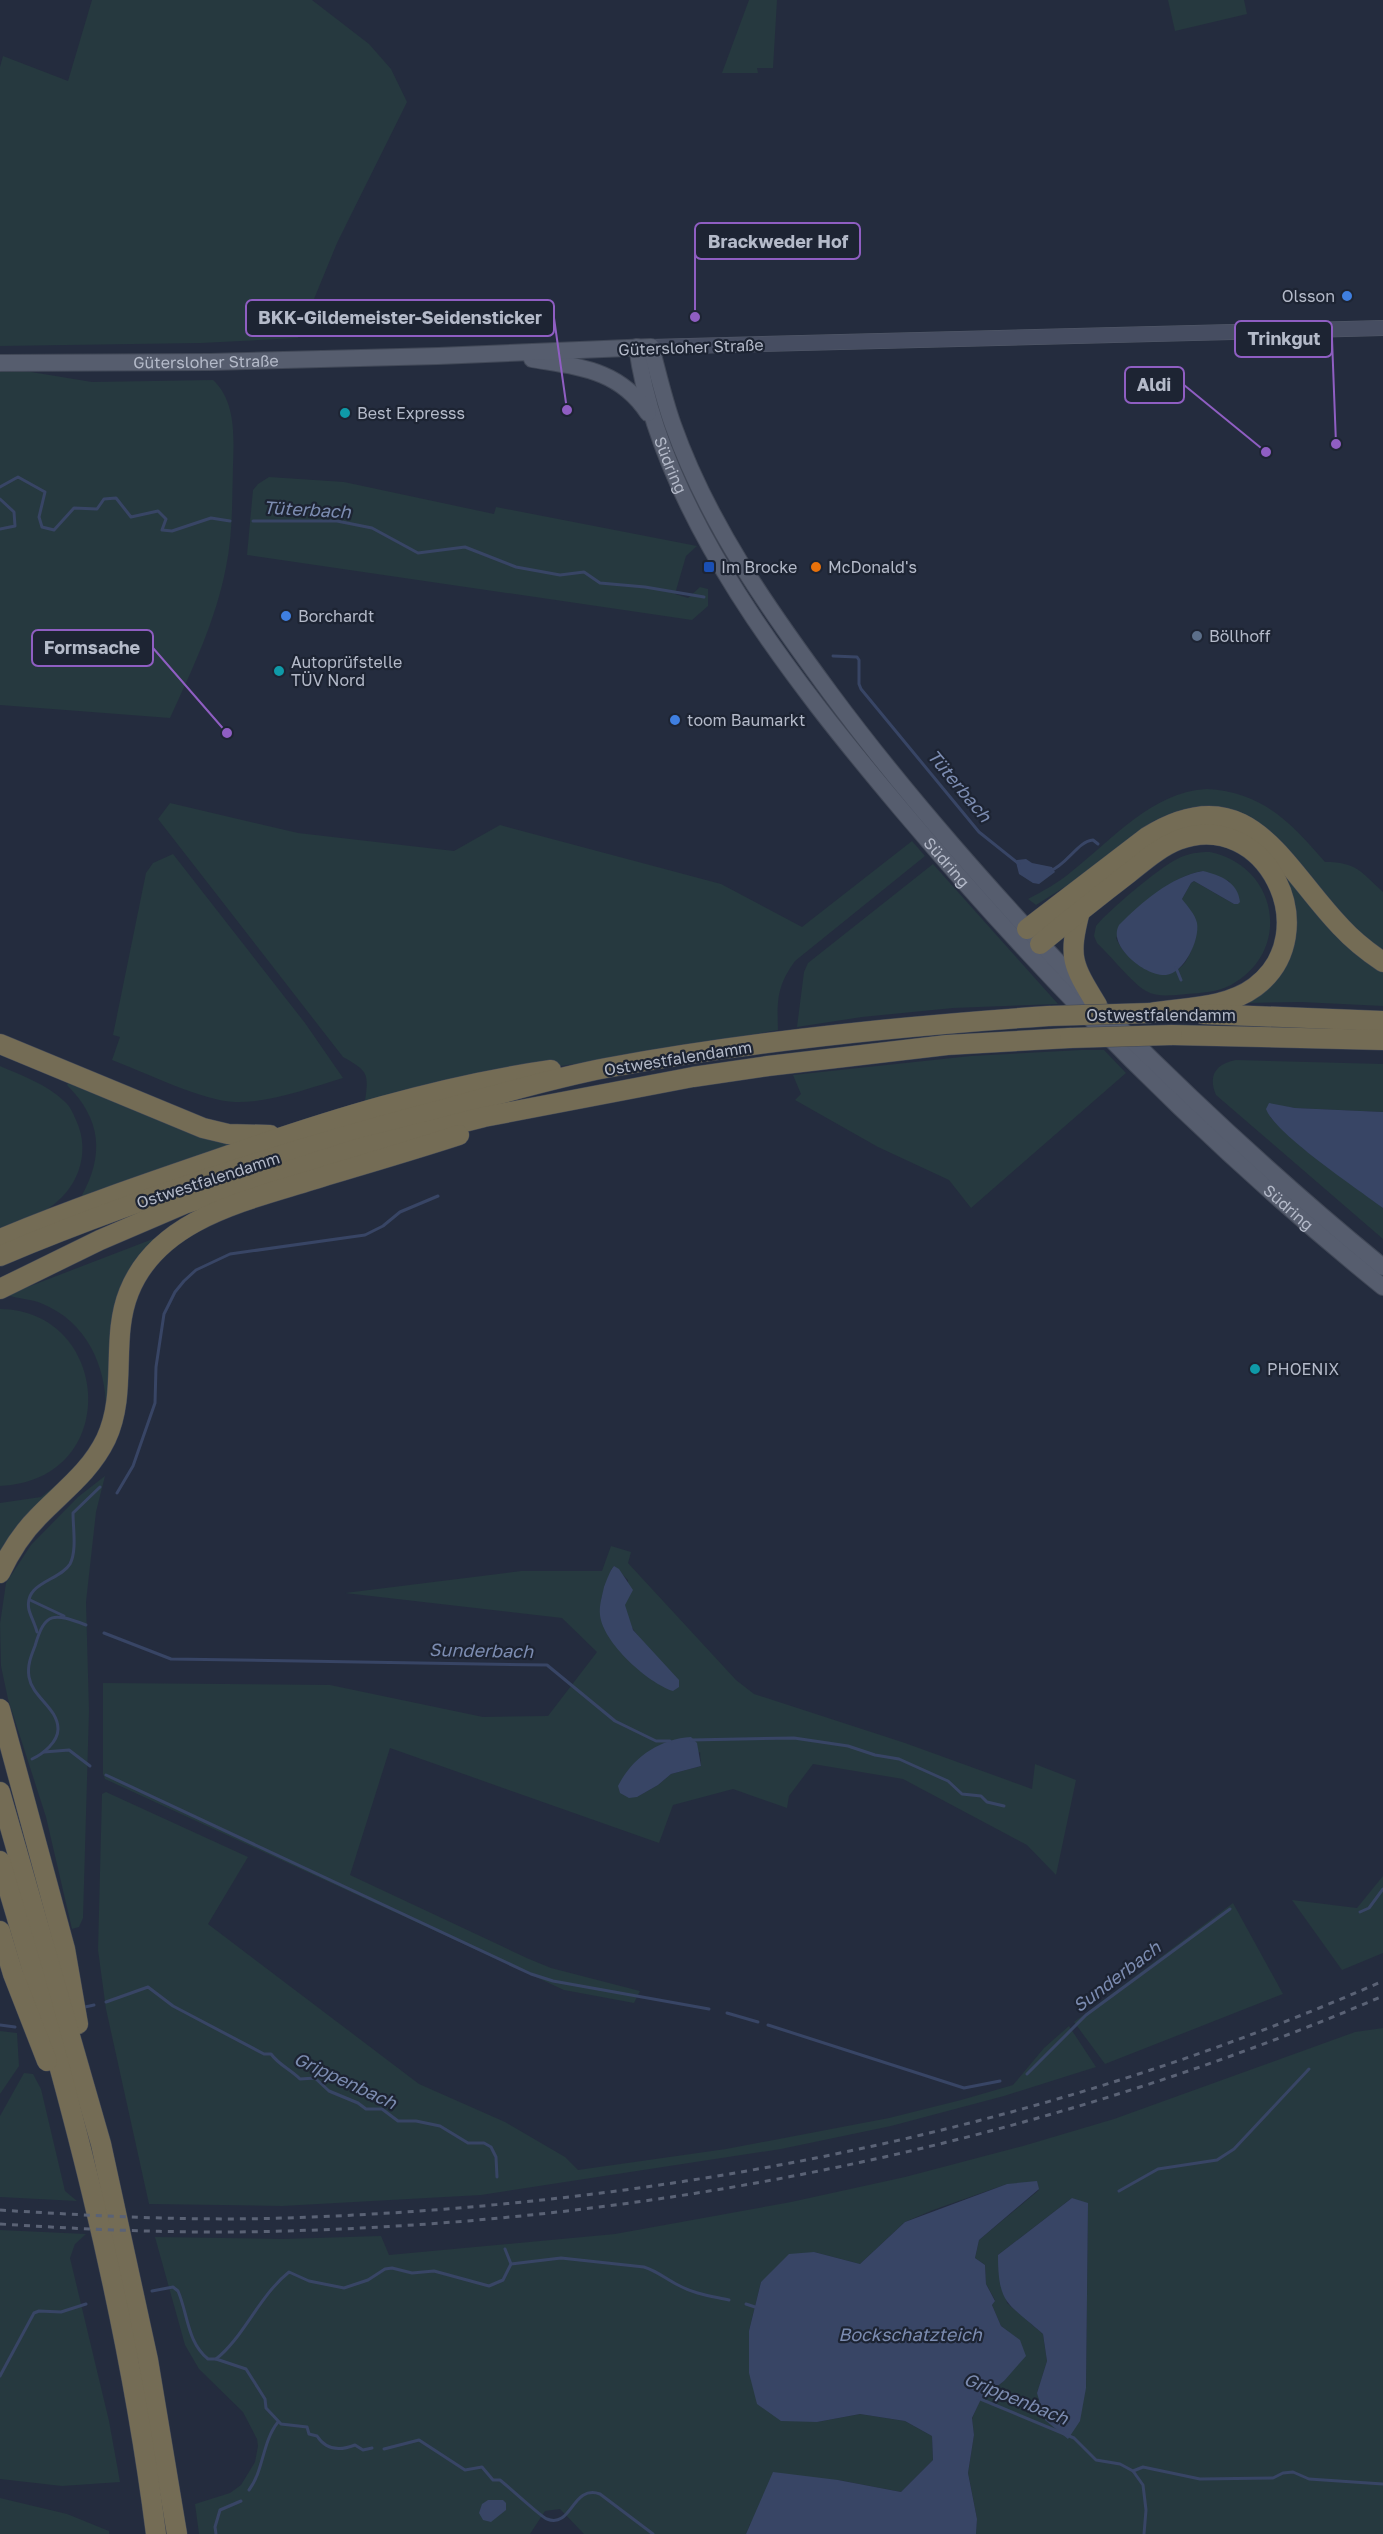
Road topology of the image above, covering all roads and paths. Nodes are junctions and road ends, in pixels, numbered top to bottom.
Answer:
1 (1383, 328) edge
2 (644, 347) junction
3 (498, 353) junction
4 (0, 363) edge
5 (655, 427) junction
6 (1080, 910) junction
7 (1029, 940) junction
8 (1383, 962) edge
9 (1097, 1005) junction
10 (1150, 1013) junction
11 (1383, 1021) edge
12 (1383, 1040) edge
13 (0, 1044) edge
14 (300, 1131) junction
15 (382, 1133) junction
16 (355, 1141) junction
17 (0, 1239) edge
18 (0, 1256) edge
19 (1383, 1267) edge
20 (1383, 1287) edge
21 (0, 1289) edge
22 (0, 1573) edge
23 (0, 1709) edge
24 (0, 1792) edge
25 (0, 1861) edge
26 (0, 1931) edge
27 (80, 2144) junction
28 (101, 2144) junction
29 (156, 2534) edge
30 (177, 2534) edge

1 - 2 street, Gütersloher Straße
2 - 3 main road, Gütersloher Straße
2 - 5 main road, Südring
2 - 7 main road, Südring
3 - 4 main road, Gütersloher Straße
3 - 5 main road
5 - 7 main road, Südring
6 - 7 highway
6 - 9 highway
6 - 10 highway
7 - 8 highway
7 - 9 main road, Südring
7 - 20 main road, Südring
9 - 19 main road, Südring
10 - 11 highway, Ostwestfalendamm
10 - 15 highway, Ostwestfalendamm, bridge
12 - 15 highway, Ostwestfalendamm, bridge
13 - 14 highway
14 - 16 highway
14 - 17 highway
15 - 16 highway, Ostwestfalendamm
15 - 16 highway
16 - 18 highway, Ostwestfalendamm
16 - 21 highway, Ostwestfalendamm
16 - 22 highway
23 - 28 highway
24 - 28 highway
25 - 27 highway
26 - 27 highway
27 - 29 highway
28 - 30 highway

